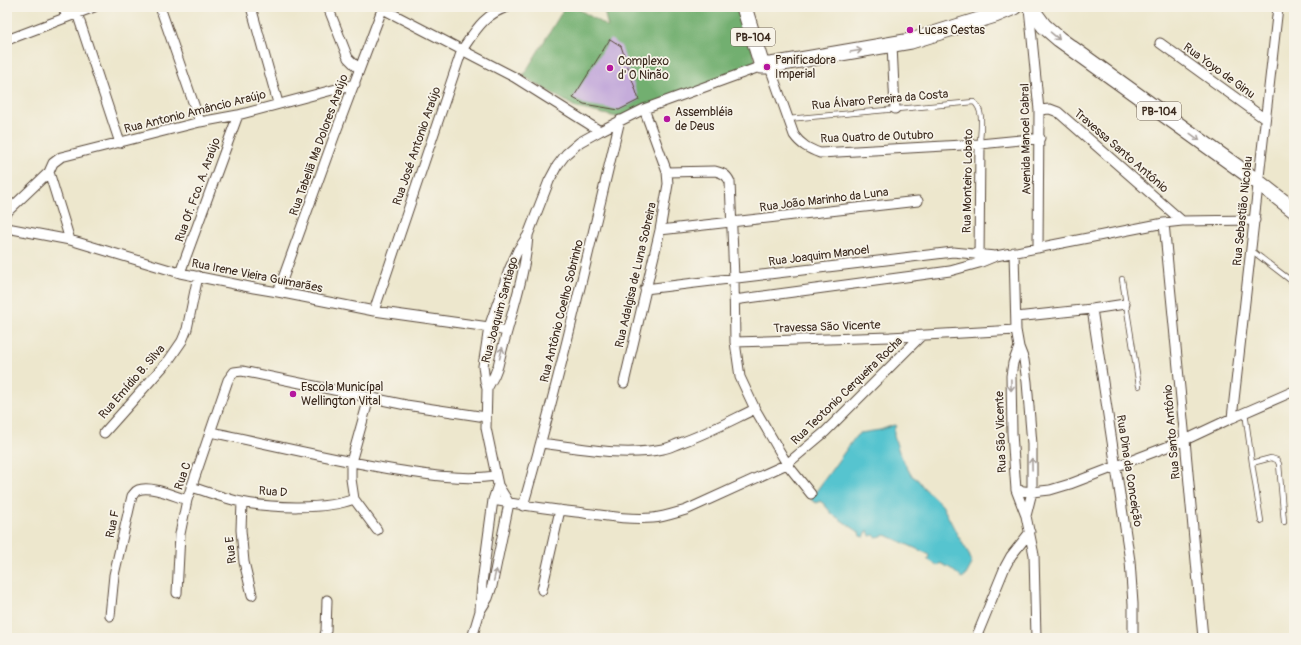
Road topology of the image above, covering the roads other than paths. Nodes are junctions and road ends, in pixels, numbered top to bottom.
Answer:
1 (63, 7) edge
2 (94, 7) edge
3 (160, 7) edge
4 (251, 7) edge
5 (328, 7) edge
6 (508, 7) edge
7 (744, 7) edge
8 (752, 7) edge
9 (1014, 7) edge
10 (1029, 7) edge
11 (1278, 7) edge
12 (383, 8) edge
13 (994, 11) edge
14 (77, 13) junction
15 (67, 17) junction
16 (7, 40) edge
17 (1160, 43) dead end
18 (892, 45) junction
19 (462, 50) junction
20 (766, 65) junction
21 (359, 69) junction
22 (355, 84) junction
23 (974, 102) joint
24 (278, 103) junction
25 (644, 109) junction
26 (895, 109) junction
27 (1040, 110) junction
28 (238, 115) junction
29 (788, 119) junction
30 (1265, 119) junction
31 (620, 120) junction
32 (200, 122) junction
33 (600, 131) junction
34 (1040, 138) junction
35 (120, 143) junction
36 (980, 144) junction
37 (49, 172) junction
38 (667, 172) junction
39 (1258, 182) junction
40 (918, 201) dead end
41 (1294, 210) edge
42 (7, 212) edge
43 (1255, 220) junction
44 (1182, 221) junction
45 (732, 223) junction
46 (1164, 223) junction
47 (7, 228) edge
48 (660, 230) junction
49 (528, 235) junction
50 (70, 240) junction
51 (1038, 248) junction
52 (1251, 250) junction
53 (1014, 252) junction
54 (979, 259) junction
55 (180, 273) junction
56 (198, 276) junction
57 (734, 278) junction
58 (1122, 279) dead end
59 (1294, 283) edge
60 (646, 289) junction
61 (278, 292) junction
62 (734, 300) junction
63 (1125, 304) junction
64 (1092, 309) junction
65 (374, 311) junction
66 (1016, 317) junction
67 (489, 327) junction
68 (1016, 330) junction
69 (506, 331) junction
70 (921, 336) junction
71 (735, 342) junction
72 (1019, 347) junction
73 (624, 383) dead end
74 (1138, 386) dead end
75 (487, 389) junction
76 (1294, 391) edge
77 (369, 398) junction
78 (755, 409) junction
79 (1245, 412) junction
80 (486, 417) junction
81 (1232, 418) junction
82 (211, 432) junction
83 (104, 433) dead end
84 (1185, 440) junction
85 (541, 444) junction
86 (351, 462) junction
87 (1252, 463) junction
88 (787, 464) junction
89 (1116, 467) junction
90 (497, 480) junction
91 (191, 487) junction
92 (1016, 490) junction
93 (1032, 492) junction
94 (811, 494) dead end
95 (354, 499) junction
96 (187, 500) junction
97 (493, 500) junction
98 (242, 502) junction
99 (508, 503) junction
100 (523, 506) junction
101 (560, 510) junction
102 (1026, 516) junction
103 (1261, 521) dead end
104 (1284, 522) dead end
105 (377, 530) dead end
106 (1030, 532) junction
107 (542, 590) dead end
108 (177, 593) dead end
109 (252, 595) dead end
110 (327, 600) dead end
111 (480, 611) junction
112 (110, 616) dead end
113 (324, 638) edge
114 (472, 638) edge
115 (976, 638) edge
116 (1036, 638) edge
117 (1133, 638) edge
118 (1203, 638) edge

1 - 15 street
2 - 14 street
3 - 32 street
4 - 24 street
5 - 21 street
6 - 19 street, Rua José Antonio Araújo
7 - 20 main road, PB-104
8 - 20 street, Rua Quatro de Outubro
9 - 13 main road, PB-104
10 - 27 street, Avenida Manoel Cabral
10 -> 39 main road, PB-104
11 - 30 street, Rua Sebastião Nicolau
12 - 19 street
12 - 21 street, Rua Tabeliã Mª Dolores Araújo
13 - 18 main road, PB-104
14 - 15 street
14 - 35 street
15 - 16 street
17 - 30 street, Rua Yoyo de Ginu
20 -> 18 main road, PB-104
18 - 26 street
19 - 33 street
19 - 65 street, Rua José Antonio Araújo
20 - 25 street, Rua Joaquim Santiago
20 - 29 street, Rua Quatro de Outubro
21 - 22 street, Rua Tabeliã Mª Dolores Araújo
22 - 24 street, Rua Antonio Amâncio Araújo
22 - 61 street, Rua Tabeliã Mª Dolores Araújo
23 - 26 lane, Rua Álvaro Pereira da Costa
23 - 36 lane, Rua Monteiro Lobato
24 - 28 street, Rua Antonio Amâncio Araújo
25 - 31 street, Rua Joaquim Santiago
25 - 38 street
26 - 29 lane, Rua Álvaro Pereira da Costa
27 - 34 street, Avenida Manoel Cabral
27 - 44 street, Travessa Santo Antônio
28 - 32 street, Rua Antonio Amâncio Araújo
28 - 55 street, Rua Of. Fco. A. Araújo
29 - 36 street, Rua Quatro de Outubro
30 - 39 street, Rua Sebastião Nicolau
31 - 33 street, Rua Joaquim Santiago
31 - 85 street, Rua Antônio Coelho Sobrinho
32 - 35 street, Rua Antonio Amâncio Araújo
33 - 49 street, Rua Joaquim Santiago
34 - 36 street, Rua Quatro de Outubro
34 - 51 street, Avenida Manoel Cabral
35 - 37 street, Rua Antonio Amâncio Araújo
36 - 54 street, Rua Monteiro Lobato
37 - 42 street, Rua Antonio Amâncio Araújo
37 - 50 street
38 - 45 street
38 - 48 street, Rua Adalgisa de Luna Sobreira
39 - 41 main road, PB-104
39 - 43 street, Rua Sebastião Nicolau
40 - 45 street, Rua João Marinho da Luna
43 - 44 street, Rua Joaquim Manoel
43 - 52 street, Rua Sebastião Nicolau
44 - 46 street, Rua Joaquim Manoel
45 - 48 street, Rua João Marinho da Luna
45 - 57 street
46 - 51 street, Rua Joaquim Manoel
46 - 84 street, Rua Santo Antônio
47 - 50 street, Rua Irene Vieira Guimarães
48 - 60 street, Rua Adalgisa de Luna Sobreira
49 - 67 street, Rua Joaquim Santiago
49 - 69 street, Rua Joaquim Santiago
50 - 55 street, Rua Irene Vieira Guimarães
51 - 53 street, Rua Joaquim Manoel
52 - 59 lane
52 - 81 street, Rua Sebastião Nicolau
53 - 54 street, Rua Joaquim Manoel
53 - 66 street, Rua São Vicente
54 - 57 street, Rua Joaquim Manoel
54 - 62 street, Rua Joaquim Manoel
55 - 56 street, Rua Irene Vieira Guimarães
56 - 61 street, Rua Irene Vieira Guimarães
56 - 83 street, Rua Emídio B. Silva
57 - 60 street, Rua Joaquim Manoel
57 - 62 street
58 - 63 lane
60 - 73 street, Rua Adalgisa de Luna Sobreira
61 - 65 street, Rua Irene Vieira Guimarães
62 - 71 street
63 - 64 street
63 - 74 lane
64 - 66 street
64 - 89 street, Rua Dina da Conceição
65 - 67 street, Rua Irene Vieira Guimarães
66 - 68 street, Rua São Vicente
67 - 69 street, Rua Irene Vieira Guimarães
67 - 75 street, Rua Joaquim Santiago
68 - 70 street, Travessa São Vicente
68 - 72 street, Rua São Vicente
75 -> 69 street, Rua Joaquim Santiago
70 - 71 street, Travessa São Vicente
70 - 88 street, Rua Teotonio Cerqueira Rocha
71 - 78 street
72 -> 92 street, Rua São Vicente
93 -> 72 street, Rua São Vicente
75 - 80 street, Rua Joaquim Santiago
76 - 79 street
77 - 80 street
77 - 82 street, Rua C
77 - 86 street
78 - 85 street
78 - 88 street
79 - 81 street
79 - 87 lane
80 - 90 street, Rua Joaquim Santiago
81 - 84 street
82 - 86 street
82 - 91 street, Rua C
84 - 89 street
84 - 118 street, Rua Santo Antônio
85 - 100 street, Rua Antônio Coelho Sobrinho
86 - 90 street
86 - 95 street
87 - 103 lane
87 - 104 lane
88 - 94 street
88 - 101 street, Rua Teotonio Cerqueira Rocha
89 - 93 street
89 - 117 street, Rua Dina da Conceição
90 - 97 street
90 - 99 street, Rua Joaquim Santiago
91 - 96 street, Rua C
91 - 98 street, Rua D
92 - 93 street
92 - 102 street, Rua São Vicente
93 - 102 street, Rua São Vicente
95 - 98 street, Rua D
95 - 105 street
96 - 108 street, Rua C
96 - 112 street, Rua F
97 - 99 street, Rua Teotonio Cerqueira Rocha
97 - 111 street
98 - 109 street, Rua E
99 - 100 street, Rua Teotonio Cerqueira Rocha
111 -> 99 street
100 - 101 street, Rua Teotonio Cerqueira Rocha
101 - 107 street
102 - 106 street, Rua São Vicente
106 - 115 street
106 - 116 street, Rua São Vicente
110 - 113 street
111 - 114 street

